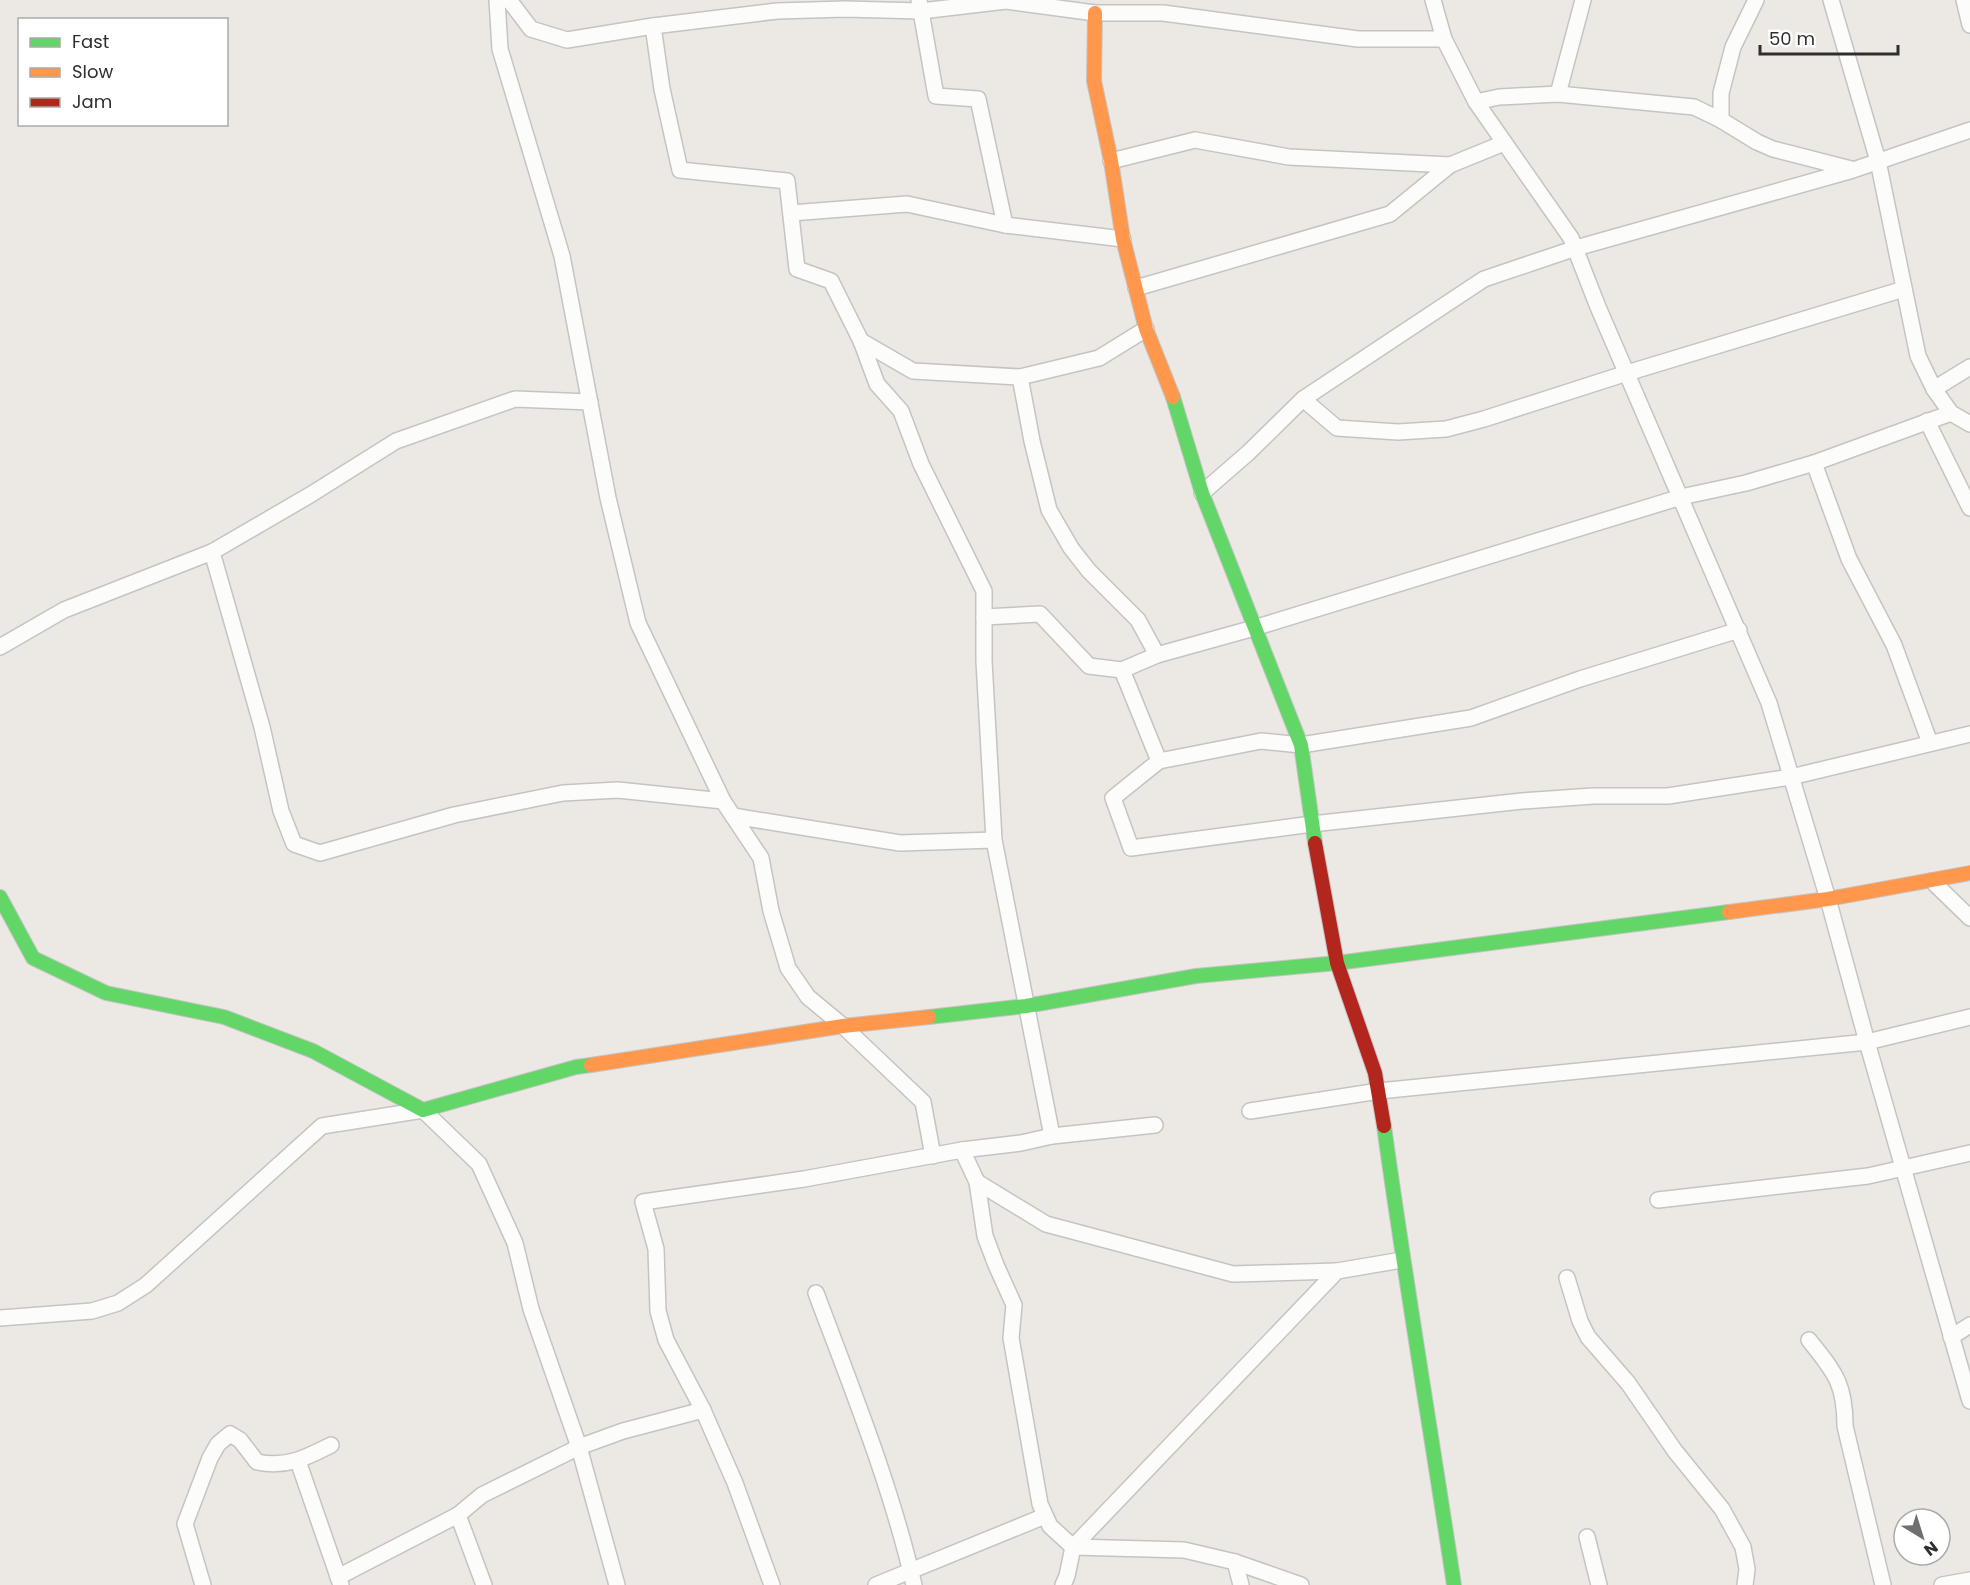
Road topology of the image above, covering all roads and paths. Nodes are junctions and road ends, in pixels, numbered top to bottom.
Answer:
1 (497, 0) edge
2 (509, 0) edge
3 (1006, 0) edge
4 (1433, 0) edge
5 (1583, 0) edge
6 (1756, 0) edge
7 (1831, 0) edge
8 (1964, 0) edge
9 (920, 5) edge
10 (1095, 13) junction
11 (1970, 25) edge
12 (654, 26) junction
13 (1444, 39) junction
14 (1558, 94) junction
15 (1476, 102) junction
16 (1721, 120) junction
17 (1970, 130) edge
18 (1504, 143) junction
19 (1111, 161) junction
20 (1878, 161) junction
21 (1450, 165) junction
22 (1852, 170) junction
23 (791, 213) junction
24 (1005, 225) junction
25 (1123, 239) junction
26 (1576, 248) junction
27 (1136, 288) junction
28 (1904, 289) junction
29 (1146, 329) junction
30 (861, 341) junction
31 (1970, 367) edge
32 (1627, 373) junction
33 (1020, 377) junction
34 (1934, 389) junction
35 (1303, 399) junction
36 (590, 402) junction
37 (1951, 413) junction
38 (1927, 421) junction
39 (1970, 424) edge
40 (1814, 463) junction
41 (1202, 493) junction
42 (1680, 497) junction
43 (1970, 508) edge
44 (212, 552) junction
45 (984, 617) junction
46 (1254, 628) junction
47 (1739, 630) junction
48 (0, 647) edge
49 (1157, 655) junction
50 (1122, 670) junction
51 (1970, 734) edge
52 (1930, 742) junction
53 (1301, 745) junction
54 (1159, 761) junction
55 (1791, 777) junction
56 (723, 801) junction
57 (733, 816) junction
58 (1312, 824) junction
59 (994, 840) junction
60 (1970, 873) edge
61 (1932, 881) junction
62 (0, 897) edge
63 (1828, 899) junction
64 (1970, 918) edge
65 (1336, 963) junction
66 (1026, 1006) junction
67 (1970, 1017) edge
68 (843, 1026) junction
69 (1867, 1042) junction
70 (1379, 1091) junction
71 (423, 1110) junction
72 (1250, 1111) dead end
73 (1155, 1125) dead end
74 (1052, 1136) junction
75 (962, 1150) junction
76 (1970, 1153) edge
77 (933, 1156) junction
78 (1903, 1168) junction
79 (976, 1182) junction
80 (1658, 1200) dead end
81 (1402, 1260) junction
82 (1337, 1271) junction
83 (1567, 1278) dead end
84 (816, 1293) dead end
85 (0, 1318) edge
86 (1970, 1325) edge
87 (1951, 1337) junction
88 (1809, 1340) dead end
89 (1970, 1401) edge
90 (703, 1410) junction
91 (331, 1445) dead end
92 (579, 1447) junction
93 (298, 1461) junction
94 (458, 1515) junction
95 (1045, 1516) junction
96 (1587, 1537) dead end
97 (1073, 1547) junction
98 (1235, 1562) junction
99 (912, 1577) edge
100 (1970, 1580) edge
101 (340, 1581) edge
102 (203, 1585) edge
103 (484, 1585) edge
104 (617, 1585) edge
105 (772, 1585) edge
106 (876, 1585) edge
107 (1063, 1585) edge
108 (1241, 1585) edge
109 (1301, 1585) edge
110 (1454, 1585) edge
111 (1599, 1585) edge
112 (1744, 1585) edge
113 (1882, 1585) edge
114 (1942, 1585) edge

1 - 36 street
2 - 12 street
3 - 9 street
3 - 10 street
4 - 13 street
5 - 14 street
6 - 16 street
7 - 20 street
8 - 11 street
9 - 12 street
9 - 24 street
10 - 13 street
10 - 19 street
12 - 23 street
13 - 15 street
14 - 15 street
14 - 16 street
15 - 18 street
16 - 22 street
17 - 20 street
18 - 21 street
18 - 26 street
19 - 21 street
19 - 25 street
20 - 22 street
20 - 28 street
21 - 27 street
22 - 26 street
23 - 24 street
23 - 30 street
24 - 25 street
25 - 27 street
26 - 32 street
26 - 35 street
27 - 29 street
28 - 32 street
28 - 34 street
29 - 33 street
29 - 41 street
30 - 33 street
30 - 45 street
31 - 34 street
32 - 35 street
32 - 42 street
33 - 49 street
34 - 37 street
35 - 41 street
36 - 44 street
36 - 56 street
37 - 38 street
37 - 39 street
38 - 40 street
38 - 43 street
40 - 42 street
40 - 52 street
41 - 46 street
42 - 46 street
42 - 47 street
44 - 48 street
44 - 56 street
45 - 50 street
45 - 59 street
46 - 49 street
46 - 53 street
47 - 53 street
47 - 55 street
49 - 50 street
50 - 54 street
51 - 52 street
52 - 55 street
53 - 54 street
53 - 58 street
54 - 58 street
55 - 58 street
55 - 63 street
56 - 57 street
57 - 59 street
57 - 68 street
58 - 65 street
59 - 66 street
60 - 61 street
61 - 63 street
61 - 64 street
62 - 71 street
63 - 65 street
63 - 69 street
65 - 66 street
65 - 70 street
66 - 68 street
66 - 74 street
67 - 69 street
68 - 71 street
68 - 77 street
69 - 70 street
69 - 78 street
70 - 72 street
70 - 81 street
71 - 85 street
71 - 92 street
73 - 74 street
74 - 75 street
75 - 77 street
75 - 79 street
76 - 78 street
77 - 90 street
78 - 80 street
78 - 87 street
79 - 82 street
79 - 95 street
81 - 82 street
81 - 110 street
82 - 97 street
83 - 112 street
84 - 99 street
86 - 87 street
87 - 89 street
88 - 113 street
90 - 92 street
90 - 105 street
91 - 93 street
92 - 94 street
92 - 104 street
93 - 101 street
93 - 102 street
94 - 101 street
94 - 103 street
95 - 97 street
95 - 99 street
96 - 111 street
97 - 98 street
97 - 107 street
98 - 108 street
98 - 109 street
99 - 106 street
100 - 114 street

